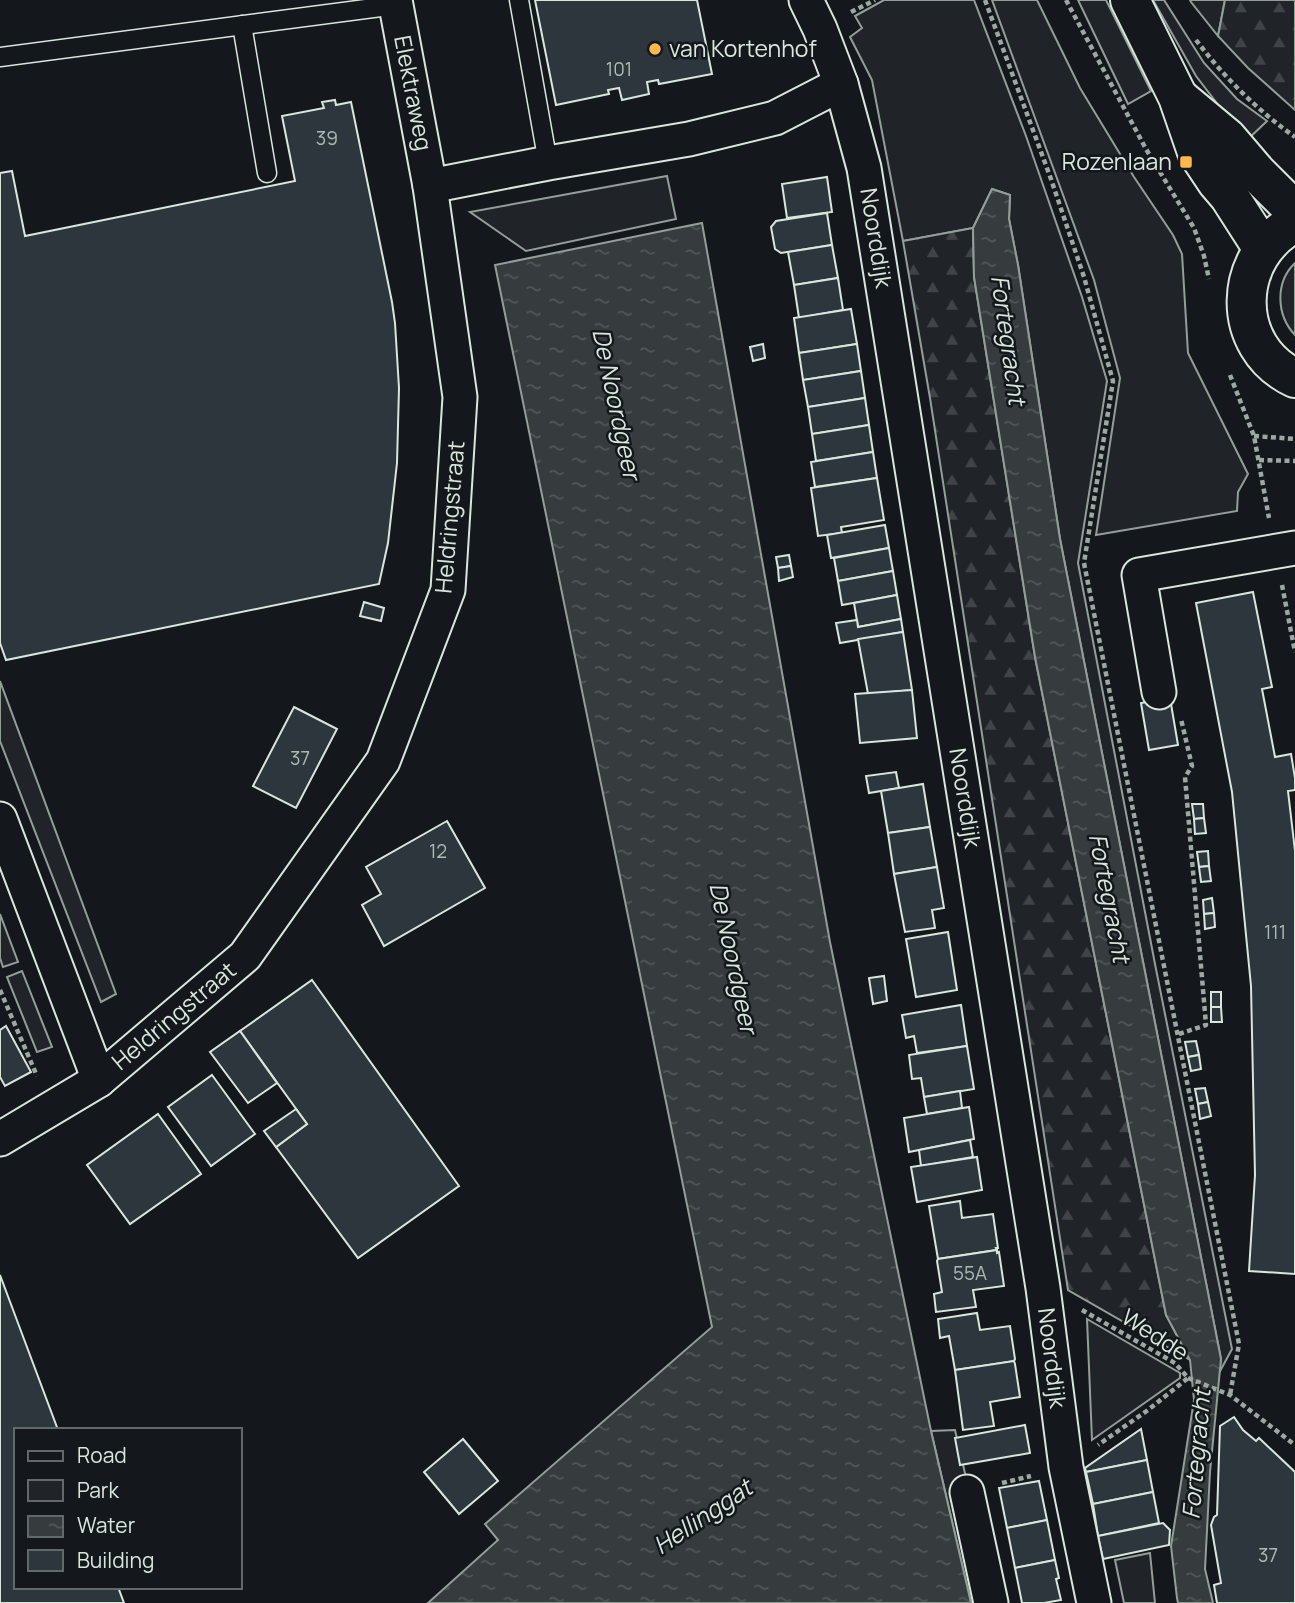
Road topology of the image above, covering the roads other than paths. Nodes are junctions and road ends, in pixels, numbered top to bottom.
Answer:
1 (519, 0) edge
2 (806, 0) edge
3 (1130, 0) edge
4 (396, 3) edge
5 (242, 25) junction
6 (0, 57) edge
7 (841, 84) junction
8 (1178, 97) junction
9 (548, 163) junction
10 (267, 173) dead end
11 (430, 186) junction
12 (1295, 211) edge
13 (1295, 223) edge
14 (1263, 249) junction
15 (1295, 378) edge
16 (1295, 548) edge
17 (1159, 692) road end
18 (0, 819) edge
19 (99, 1080) junction
20 (0, 1139) edge
21 (967, 1492) road end
22 (991, 1603) edge
23 (1094, 1603) edge

1 - 9 lane
2 - 7 street, Noorddijk
3 - 8 street
4 - 5 lane
4 - 11 street, Elektraweg
5 - 6 lane
5 - 10 lane
7 - 9 street
7 - 23 street, Noorddijk
8 - 12 street
8 - 14 street
9 - 11 street
11 - 19 street, Heldringstraat
13 - 14 street
14 - 15 street
16 - 17 street
18 - 19 street
19 - 20 street, Heldringstraat
21 - 22 street

